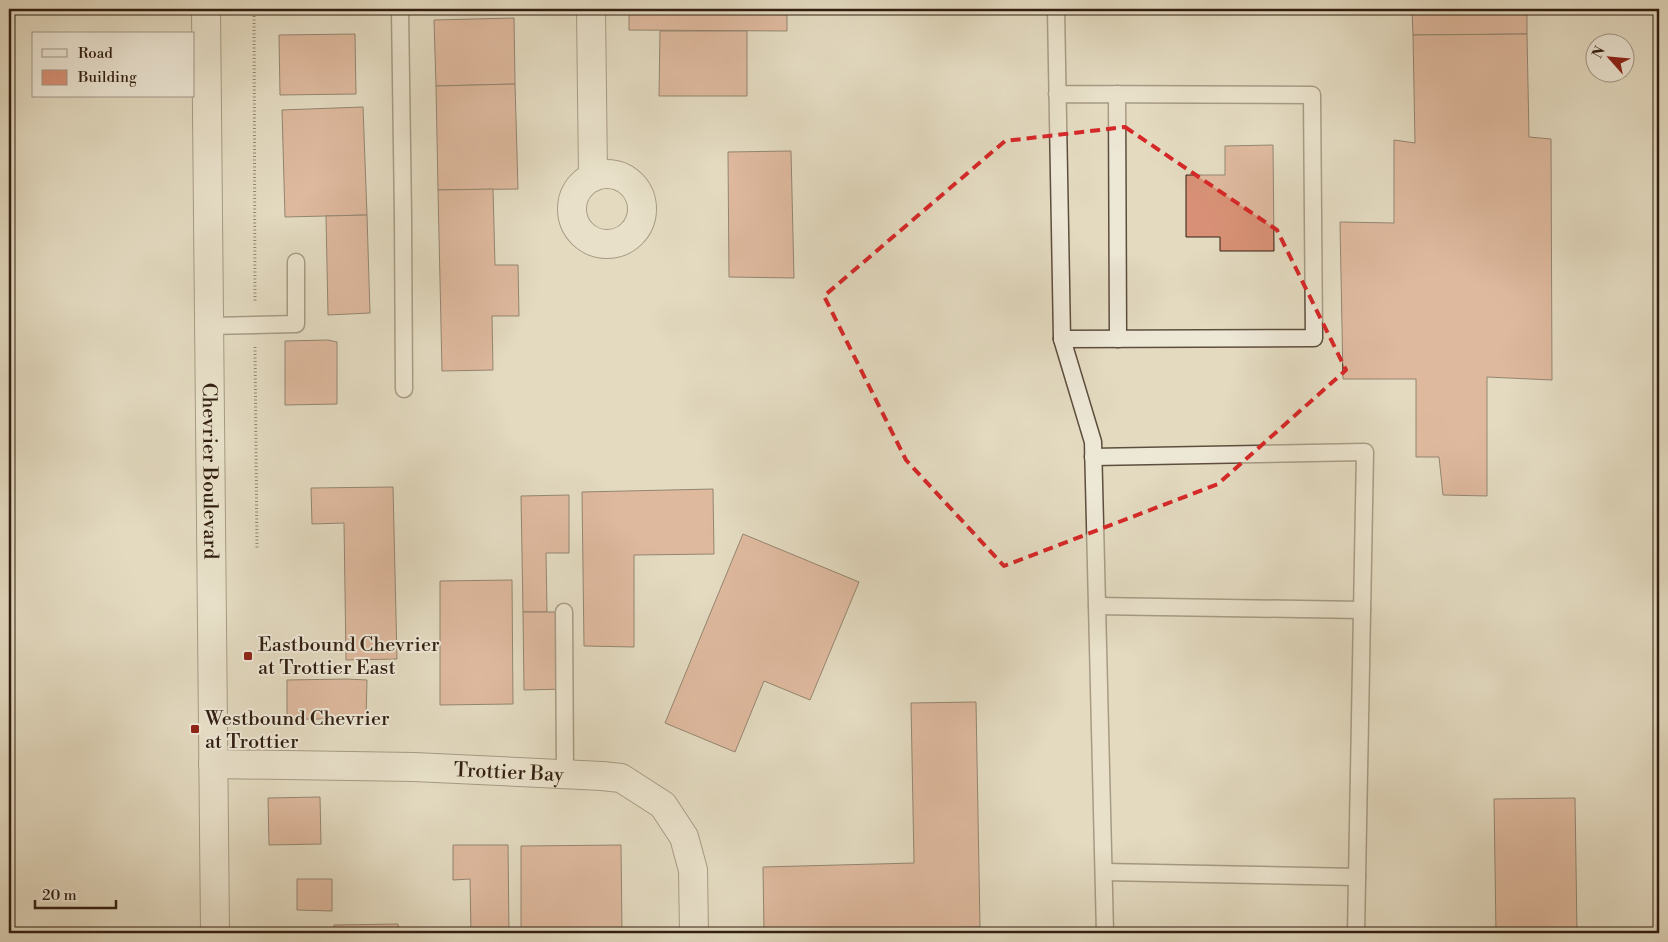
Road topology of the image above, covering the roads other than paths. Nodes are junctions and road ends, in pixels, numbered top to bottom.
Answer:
1 (206, 9) edge
2 (400, 9) edge
3 (591, 9) edge
4 (1056, 9) edge
5 (1057, 94) junction
6 (1117, 94) junction
7 (593, 177) dead end
8 (296, 262) dead end
9 (209, 326) junction
10 (1062, 339) junction
11 (1118, 339) junction
12 (404, 389) dead end
13 (1093, 457) junction
14 (1097, 606) junction
15 (1362, 610) junction
16 (564, 612) dead end
17 (213, 764) junction
18 (565, 774) junction
19 (1104, 872) junction
20 (1357, 877) junction
21 (215, 933) edge
22 (694, 933) edge
23 (1105, 933) edge
24 (1356, 933) edge

1 - 9 street, Chevrier Boulevard
2 - 12 lane
3 - 7 street
4 - 5 lane
5 - 6 lane
5 - 10 lane
6 - 11 lane
6 - 11 lane
8 - 9 lane
9 - 17 street, Chevrier Boulevard
10 - 11 lane
10 - 13 lane
13 - 14 lane
13 - 15 lane
14 - 15 lane
14 - 19 lane
15 - 20 lane
16 - 18 lane
17 - 18 street, Trottier Bay
17 - 21 street, Chevrier Boulevard
18 - 22 street, Trottier Bay
19 - 20 lane
19 - 23 lane
20 - 24 lane

